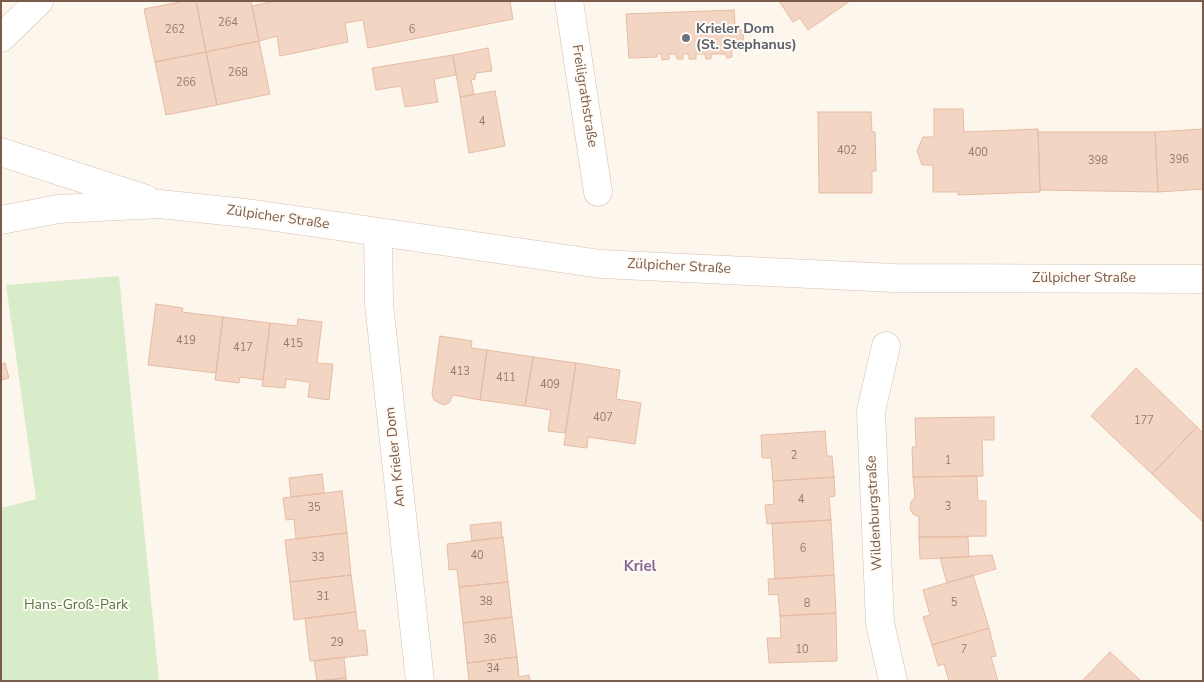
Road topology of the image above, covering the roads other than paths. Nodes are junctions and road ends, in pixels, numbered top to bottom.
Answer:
1 (39, 1) edge
2 (569, 1) edge
3 (1, 38) edge
4 (1, 152) edge
5 (598, 192) dead end
6 (160, 204) junction
7 (1, 220) edge
8 (378, 232) junction
9 (1203, 279) edge
10 (886, 346) dead end
11 (420, 681) edge
12 (893, 681) edge

1 - 3 street
2 - 5 street, Freiligrathstraße
4 - 6 street, Zülpicher Straße
6 - 7 street, Zülpicher Straße
6 - 8 street, Zülpicher Straße
8 - 9 street, Zülpicher Straße
8 - 11 street, Am Krieler Dom
10 - 12 street, Wildenburgstraße

